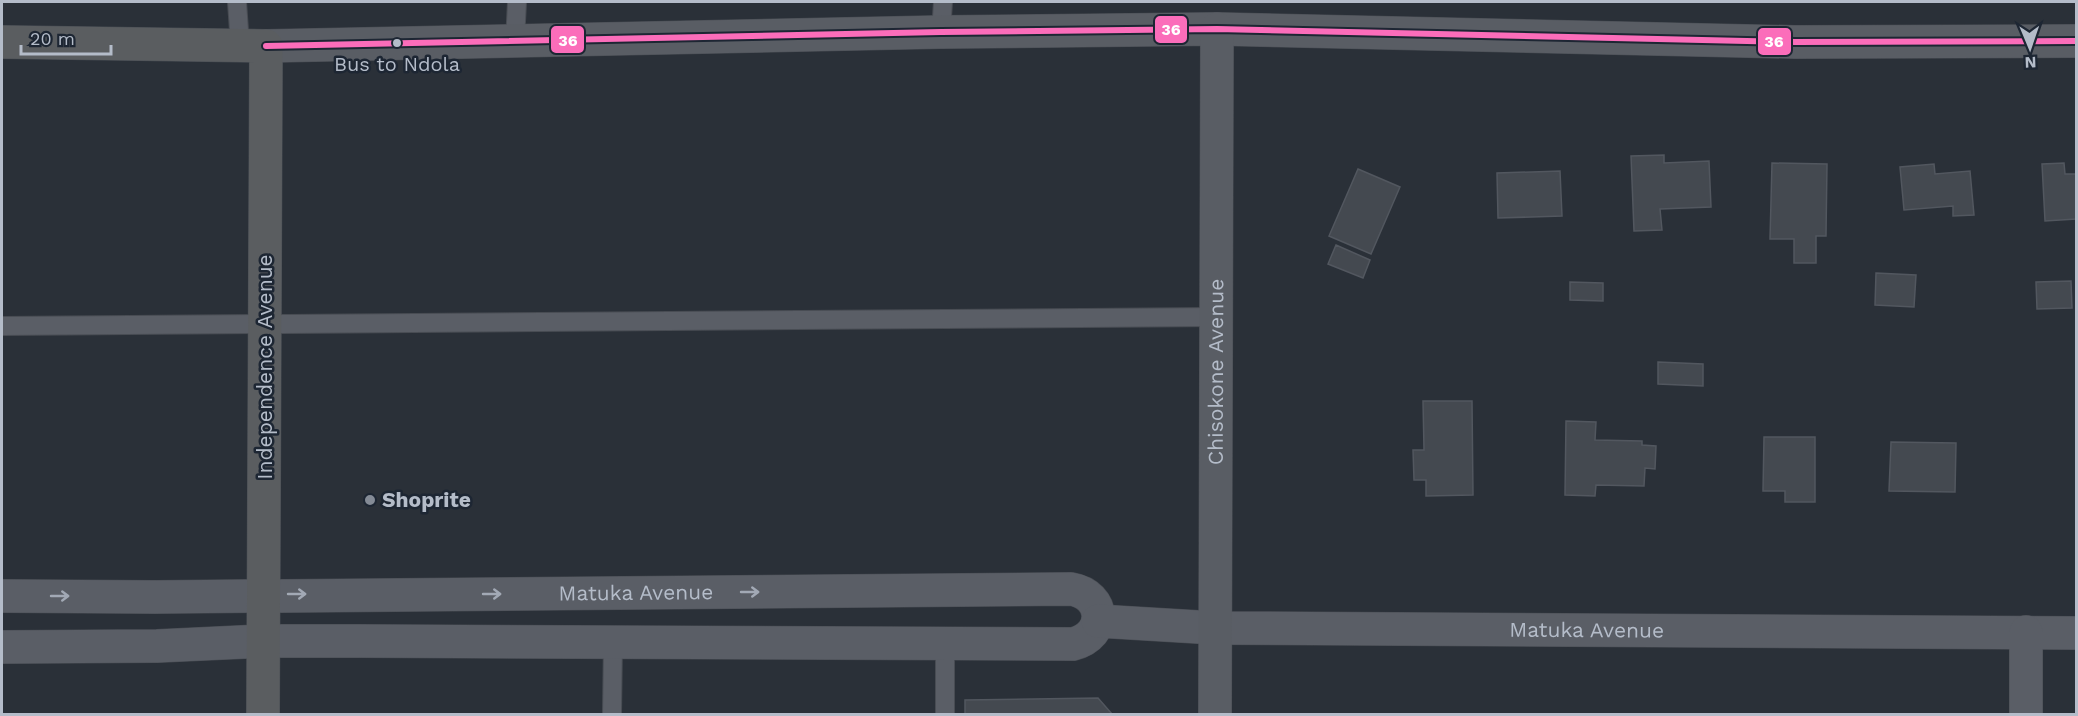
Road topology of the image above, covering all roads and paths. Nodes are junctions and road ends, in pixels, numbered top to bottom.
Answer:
1 (237, 2) edge
2 (517, 2) edge
3 (942, 17) edge
4 (1216, 29) junction
5 (515, 41) junction
6 (2076, 41) edge
7 (2, 42) edge
8 (253, 46) junction
9 (1215, 317) junction
10 (265, 324) junction
11 (2, 326) edge
12 (264, 594) junction
13 (2, 596) edge
14 (155, 597) junction
15 (1098, 621) junction
16 (1215, 628) junction
17 (2026, 633) junction
18 (2076, 633) edge
19 (264, 641) junction
20 (613, 642) junction
21 (945, 643) junction
22 (157, 646) junction
23 (2, 647) edge
24 (264, 714) edge
25 (612, 714) edge
26 (945, 714) edge
27 (1215, 714) edge
28 (2026, 714) edge

1 - 8 lane
2 - 5 lane
3 - 4 main road
3 - 5 main road
4 - 6 main road
4 - 9 main road, Chisokone Avenue
5 - 8 main road
7 - 8 highway
8 - 10 highway, Independence Avenue
9 - 10 lane
9 - 16 main road, Chisokone Avenue
10 - 11 lane
10 - 12 highway, Independence Avenue
12 - 14 street, Matuka Avenue
12 -> 15 street, Matuka Avenue
12 - 19 highway, Independence Avenue
13 -> 14 street, Matuka Avenue
14 - 22 street
15 - 16 street, Matuka Avenue
15 - 21 street
16 - 17 street, Matuka Avenue
16 - 27 main road, Chisokone Avenue
17 - 18 street, Matuka Avenue
17 - 28 street
19 - 20 street
19 - 22 street
19 - 24 highway, Independence Avenue
20 - 21 street
20 - 25 lane
21 - 26 lane
22 - 23 street

